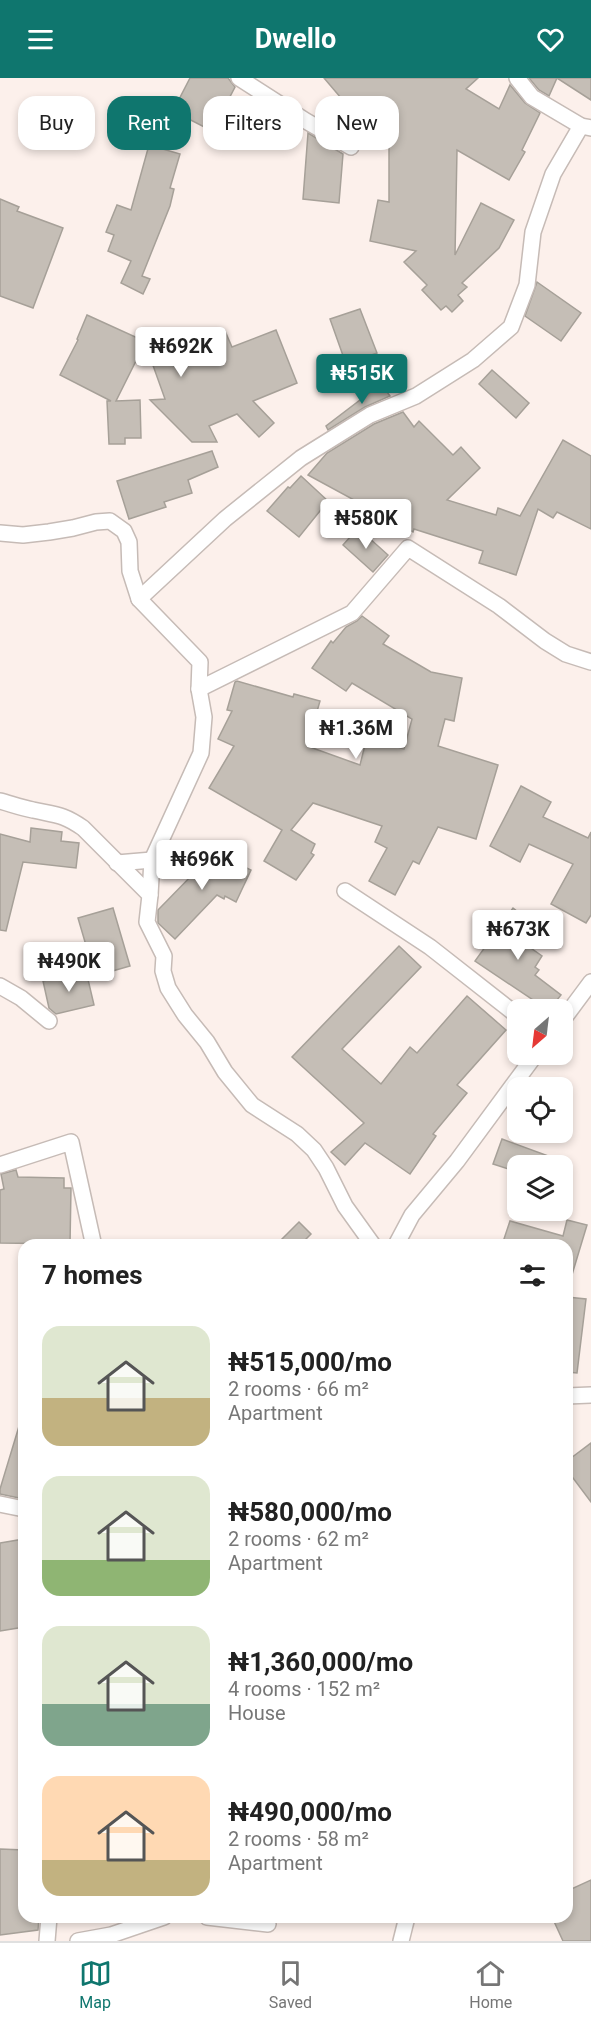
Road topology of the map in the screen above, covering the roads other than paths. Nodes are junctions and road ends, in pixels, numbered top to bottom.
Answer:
1 (239, 78) edge
2 (517, 78) edge
3 (315, 126) edge
4 (586, 127) edge
5 (0, 533) edge
6 (139, 599) junction
7 (591, 662) edge
8 (199, 689) junction
9 (0, 801) edge
10 (152, 860) junction
11 (117, 863) junction
12 (345, 891) dead end
13 (150, 895) junction
14 (591, 982) edge
15 (0, 986) edge
16 (507, 1007) edge
17 (573, 1007) edge
18 (49, 1021) dead end
19 (528, 1065) edge
20 (0, 1165) edge
21 (92, 1239) edge
22 (369, 1239) edge
23 (399, 1239) edge
24 (591, 1395) edge
25 (573, 1396) edge
26 (0, 1504) edge
27 (18, 1508) edge
28 (48, 1923) edge
29 (146, 1923) edge
30 (259, 1923) edge
31 (405, 1923) edge
32 (268, 1924) dead end
33 (47, 1941) edge
34 (78, 1941) edge
35 (400, 1941) edge

1 - 3 street
2 - 4 street
4 - 6 street
5 - 6 street
6 - 8 street
7 - 8 street
8 - 10 street
9 - 11 street
10 - 11 street
10 - 13 street
11 - 13 street
12 - 16 street
13 - 22 street
14 - 17 street
15 - 18 street
19 - 23 street
20 - 21 street
24 - 25 street
26 - 27 street
28 - 33 street
29 - 34 street
30 - 32 street
31 - 35 street

